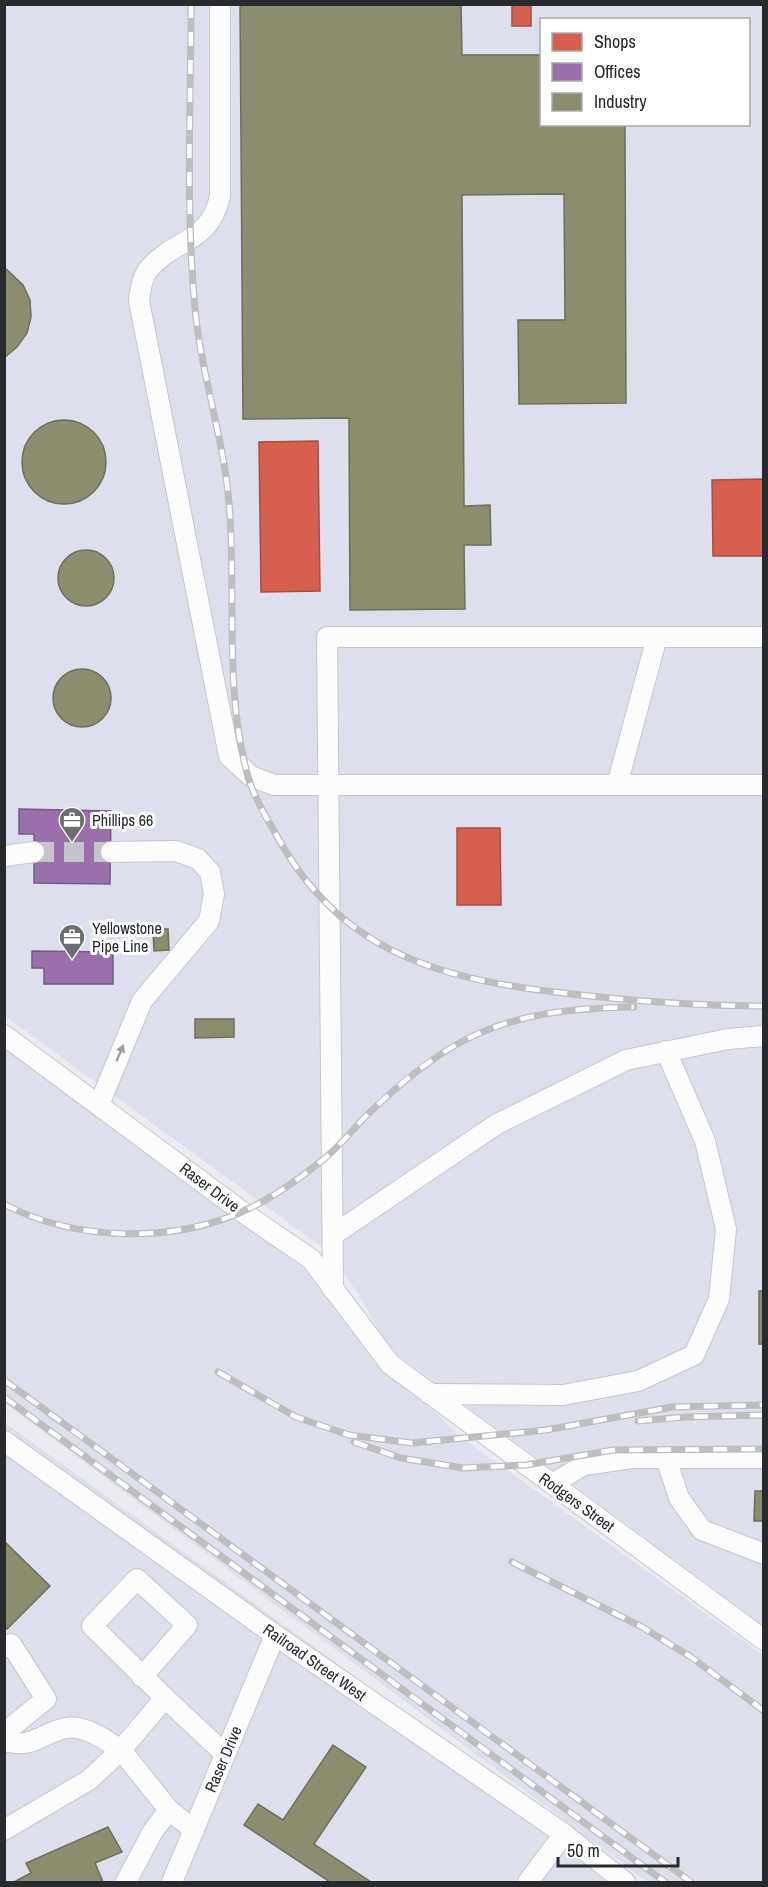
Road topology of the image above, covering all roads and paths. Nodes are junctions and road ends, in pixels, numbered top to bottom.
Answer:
1 (220, 4) edge
2 (657, 637) junction
3 (764, 637) edge
4 (617, 785) junction
5 (764, 785) edge
6 (328, 786) junction
7 (34, 852) tunnel mouth
8 (111, 852) tunnel mouth
9 (4, 856) edge
10 (4, 1035) edge
11 (764, 1036) edge
12 (666, 1051) junction
13 (99, 1105) junction
14 (333, 1235) junction
15 (333, 1289) junction
16 (390, 1364) joint
17 (430, 1394) junction
18 (4, 1441) edge
19 (666, 1458) junction
20 (764, 1458) edge
21 (552, 1484) junction
22 (764, 1554) edge
23 (275, 1635) junction
24 (764, 1640) edge
25 (4, 1647) edge
26 (142, 1677) junction
27 (165, 1698) junction
28 (4, 1733) edge
29 (4, 1741) edge
30 (121, 1750) junction
31 (225, 1754) junction
32 (169, 1810) junction
33 (4, 1830) edge
34 (194, 1830) junction
35 (564, 1834) junction
36 (126, 1882) edge
37 (172, 1882) edge
38 (528, 1882) edge
39 (625, 1882) edge

1 - 6 street
2 - 3 street
2 - 4 street
2 - 6 street
4 - 5 street
4 - 6 street
6 - 14 street
7 - 9 street
13 -> 8 street
10 - 13 street, Raser Drive
11 - 12 street
12 - 14 street
12 - 17 street
13 - 15 street, Raser Drive
14 - 15 street
15 - 16 street, Raser Drive
16 - 17 street, Rodgers Street
17 - 21 street, Rodgers Street
18 - 23 street, Railroad Street West
19 - 20 street
19 - 21 street
19 - 22 street
21 - 24 street, Rodgers Street
23 - 31 street, Raser Drive
23 - 35 street, Railroad Street West
25 - 28 street
26 - 26 street
26 - 27 street
27 - 30 street
27 - 31 street
29 - 30 street
30 - 32 street
30 - 33 street
31 - 34 street, Raser Drive
32 - 34 street
32 - 36 street
34 - 37 street, Raser Drive
35 - 38 street
35 - 39 street, Railroad Street West

